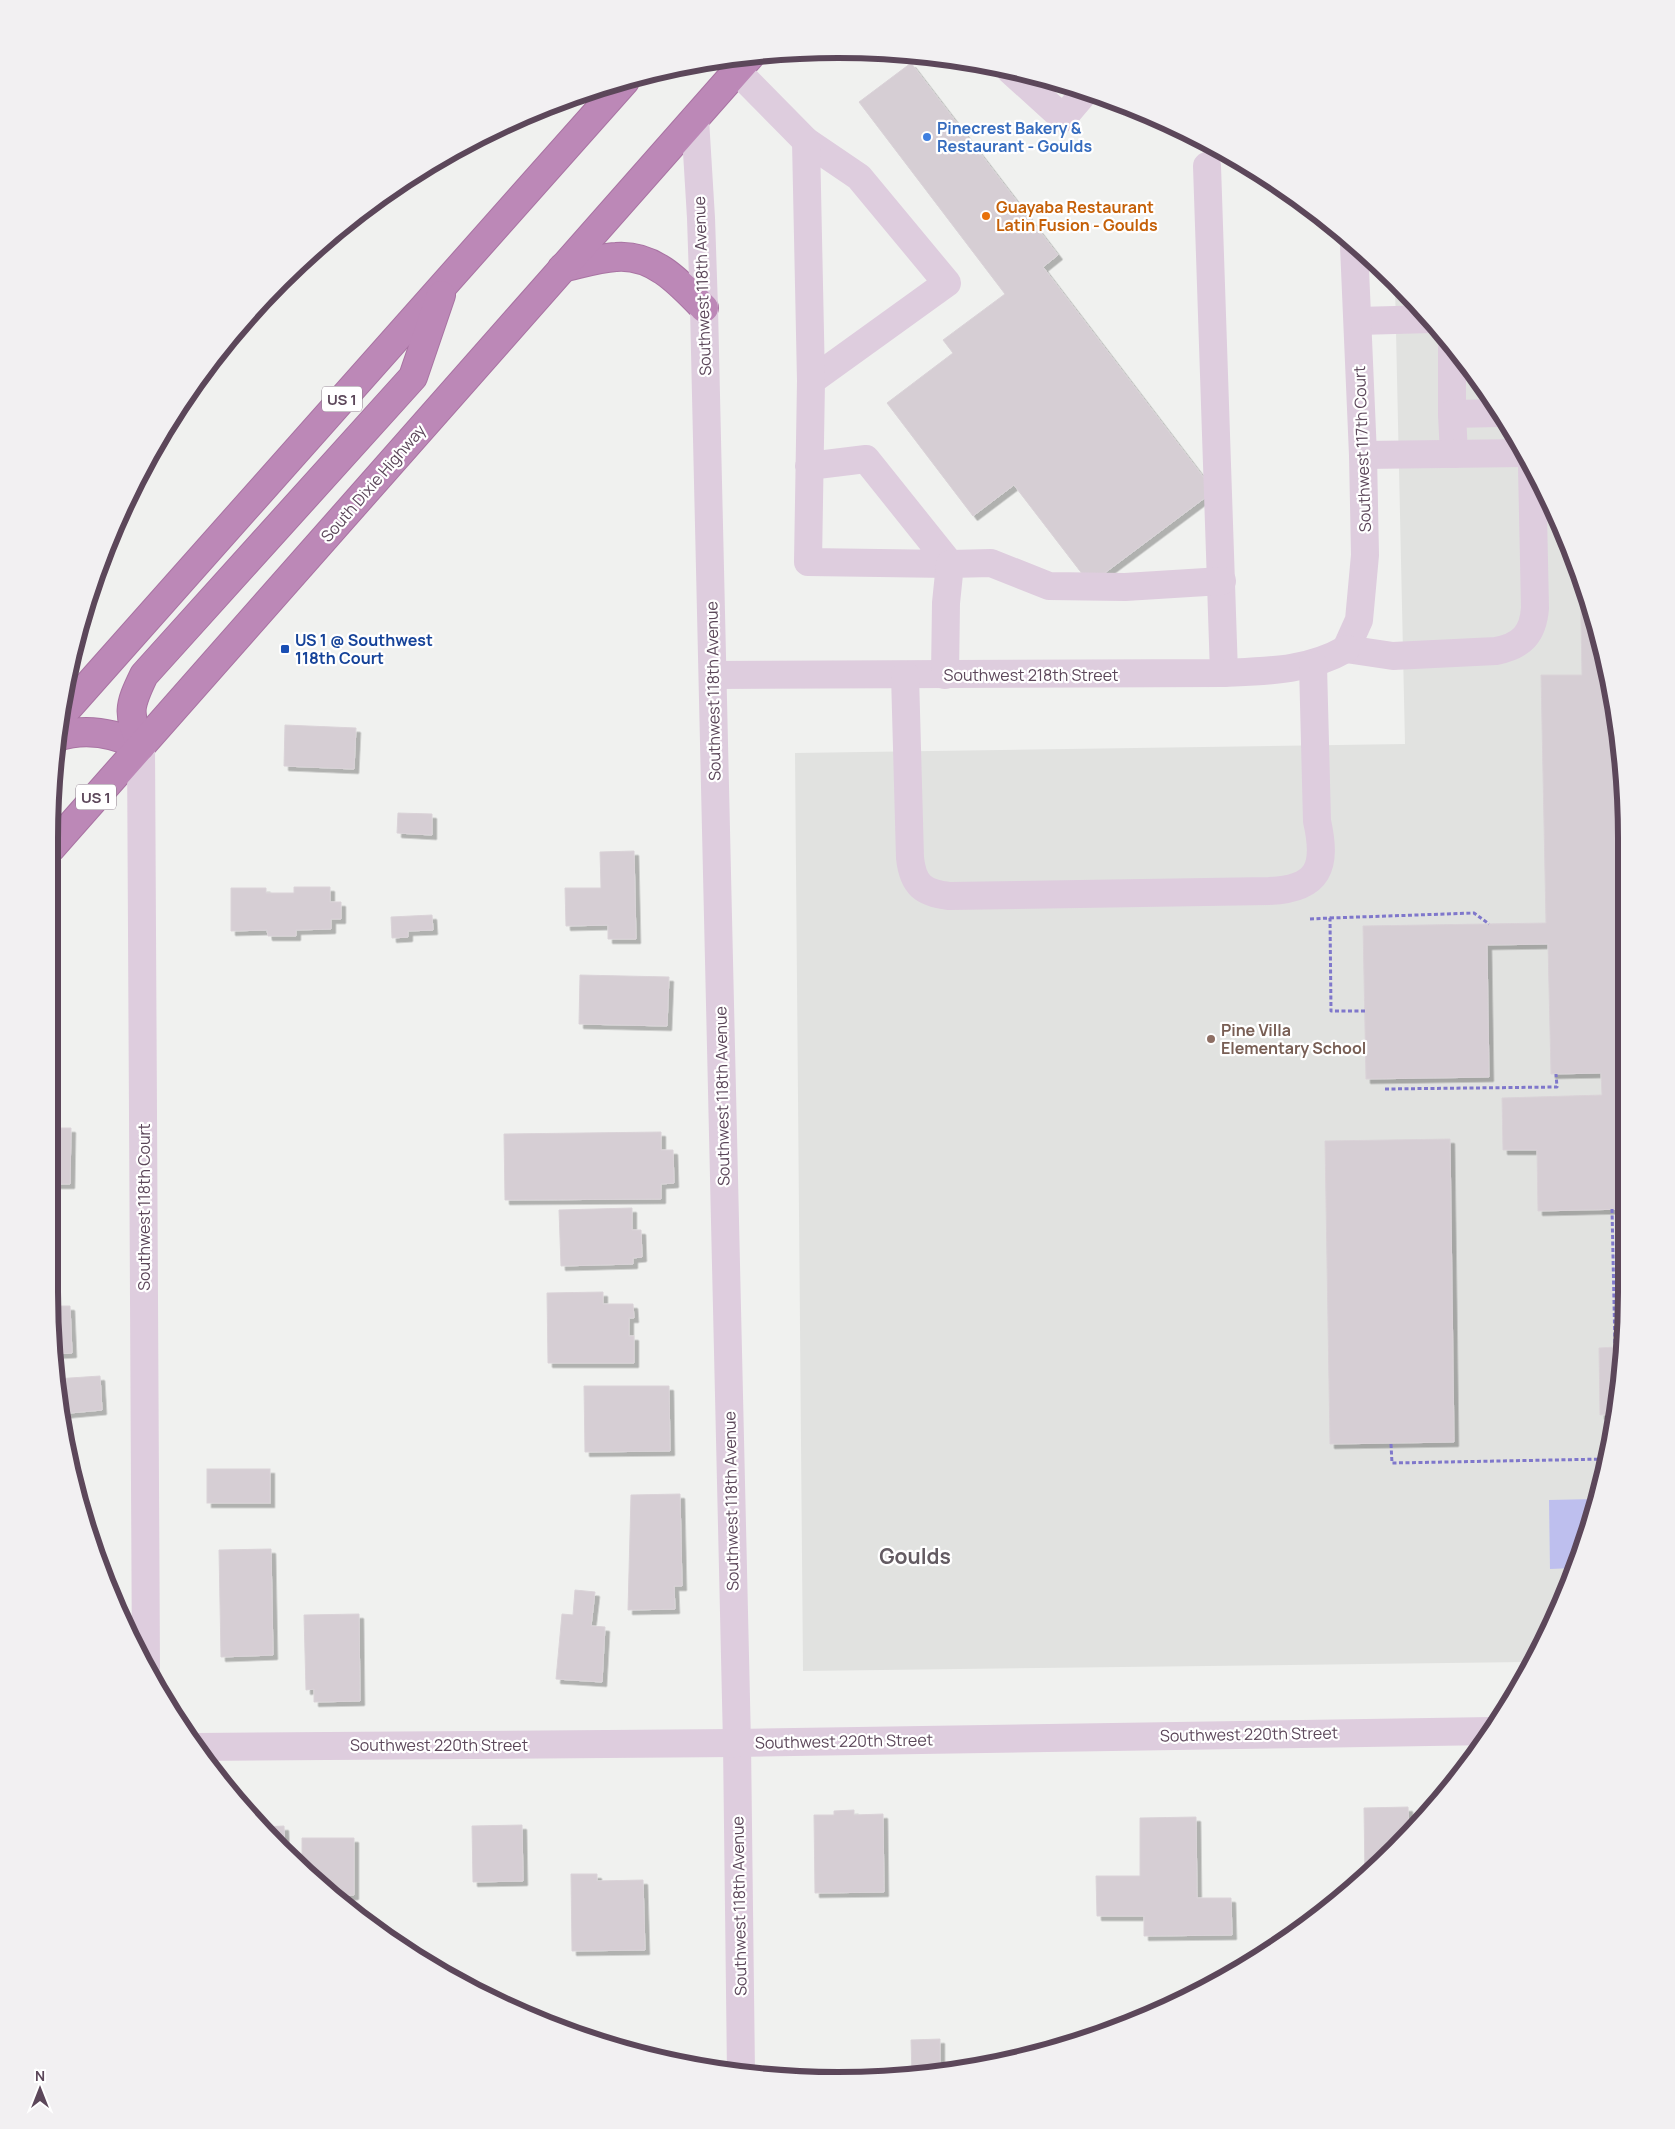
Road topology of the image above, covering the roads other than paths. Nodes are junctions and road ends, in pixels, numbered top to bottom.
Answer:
1 (744, 63) edge
2 (1020, 79) edge
3 (616, 90) edge
4 (1081, 97) edge
5 (695, 119) junction
6 (806, 141) junction
7 (1207, 166) dead end
8 (1354, 253) edge
9 (562, 268) junction
10 (445, 284) junction
11 (704, 308) junction
12 (1421, 319) edge
13 (1358, 321) junction
14 (1452, 358) edge
15 (812, 381) junction
16 (1452, 414) junction
17 (1492, 414) edge
18 (1516, 453) edge
19 (1454, 454) junction
20 (1363, 455) junction
21 (809, 466) junction
22 (1532, 484) edge
23 (950, 564) junction
24 (1222, 581) junction
25 (1346, 649) junction
26 (1313, 665) junction
27 (1224, 673) junction
28 (713, 675) junction
29 (905, 675) junction
30 (945, 675) junction
31 (68, 707) edge
32 (64, 735) edge
33 (141, 746) junction
34 (58, 840) edge
35 (146, 1651) edge
36 (1482, 1730) edge
37 (737, 1743) junction
38 (205, 1747) edge
39 (740, 2065) edge

1 - 5 highway, US 1
1 - 6 street
2 - 4 street
3 - 10 highway, US 1
5 - 9 highway, South Dixie Highway / US 1
5 - 11 street, Southwest 118th Avenue
6 - 15 street
6 - 15 street
7 - 24 street
8 - 13 street, Southwest 117th Court
9 - 11 highway
9 - 33 highway, South Dixie Highway / US 1
10 - 31 highway, US 1
10 - 33 highway
11 - 28 street, Southwest 118th Avenue
12 - 13 street
13 - 20 street, Southwest 117th Court
14 - 16 street
15 - 21 street
16 - 17 street
16 - 19 street
18 - 19 street
19 - 20 street
20 - 25 street, Southwest 117th Court
21 - 23 street
21 - 23 street
22 - 25 street
23 - 24 street
23 - 30 street
24 - 27 street
25 - 26 street, Southwest 218th Street
26 - 27 street, Southwest 218th Street
26 - 29 street
27 - 30 street, Southwest 218th Street
28 - 29 street, Southwest 218th Street
28 - 37 street, Southwest 118th Avenue
29 - 30 street, Southwest 218th Street
32 - 33 highway
33 - 34 highway, South Dixie Highway / US 1
33 - 35 street, Southwest 118th Court
36 - 37 street, Southwest 220th Street
37 - 38 street, Southwest 220th Street
37 - 39 street, Southwest 118th Avenue

